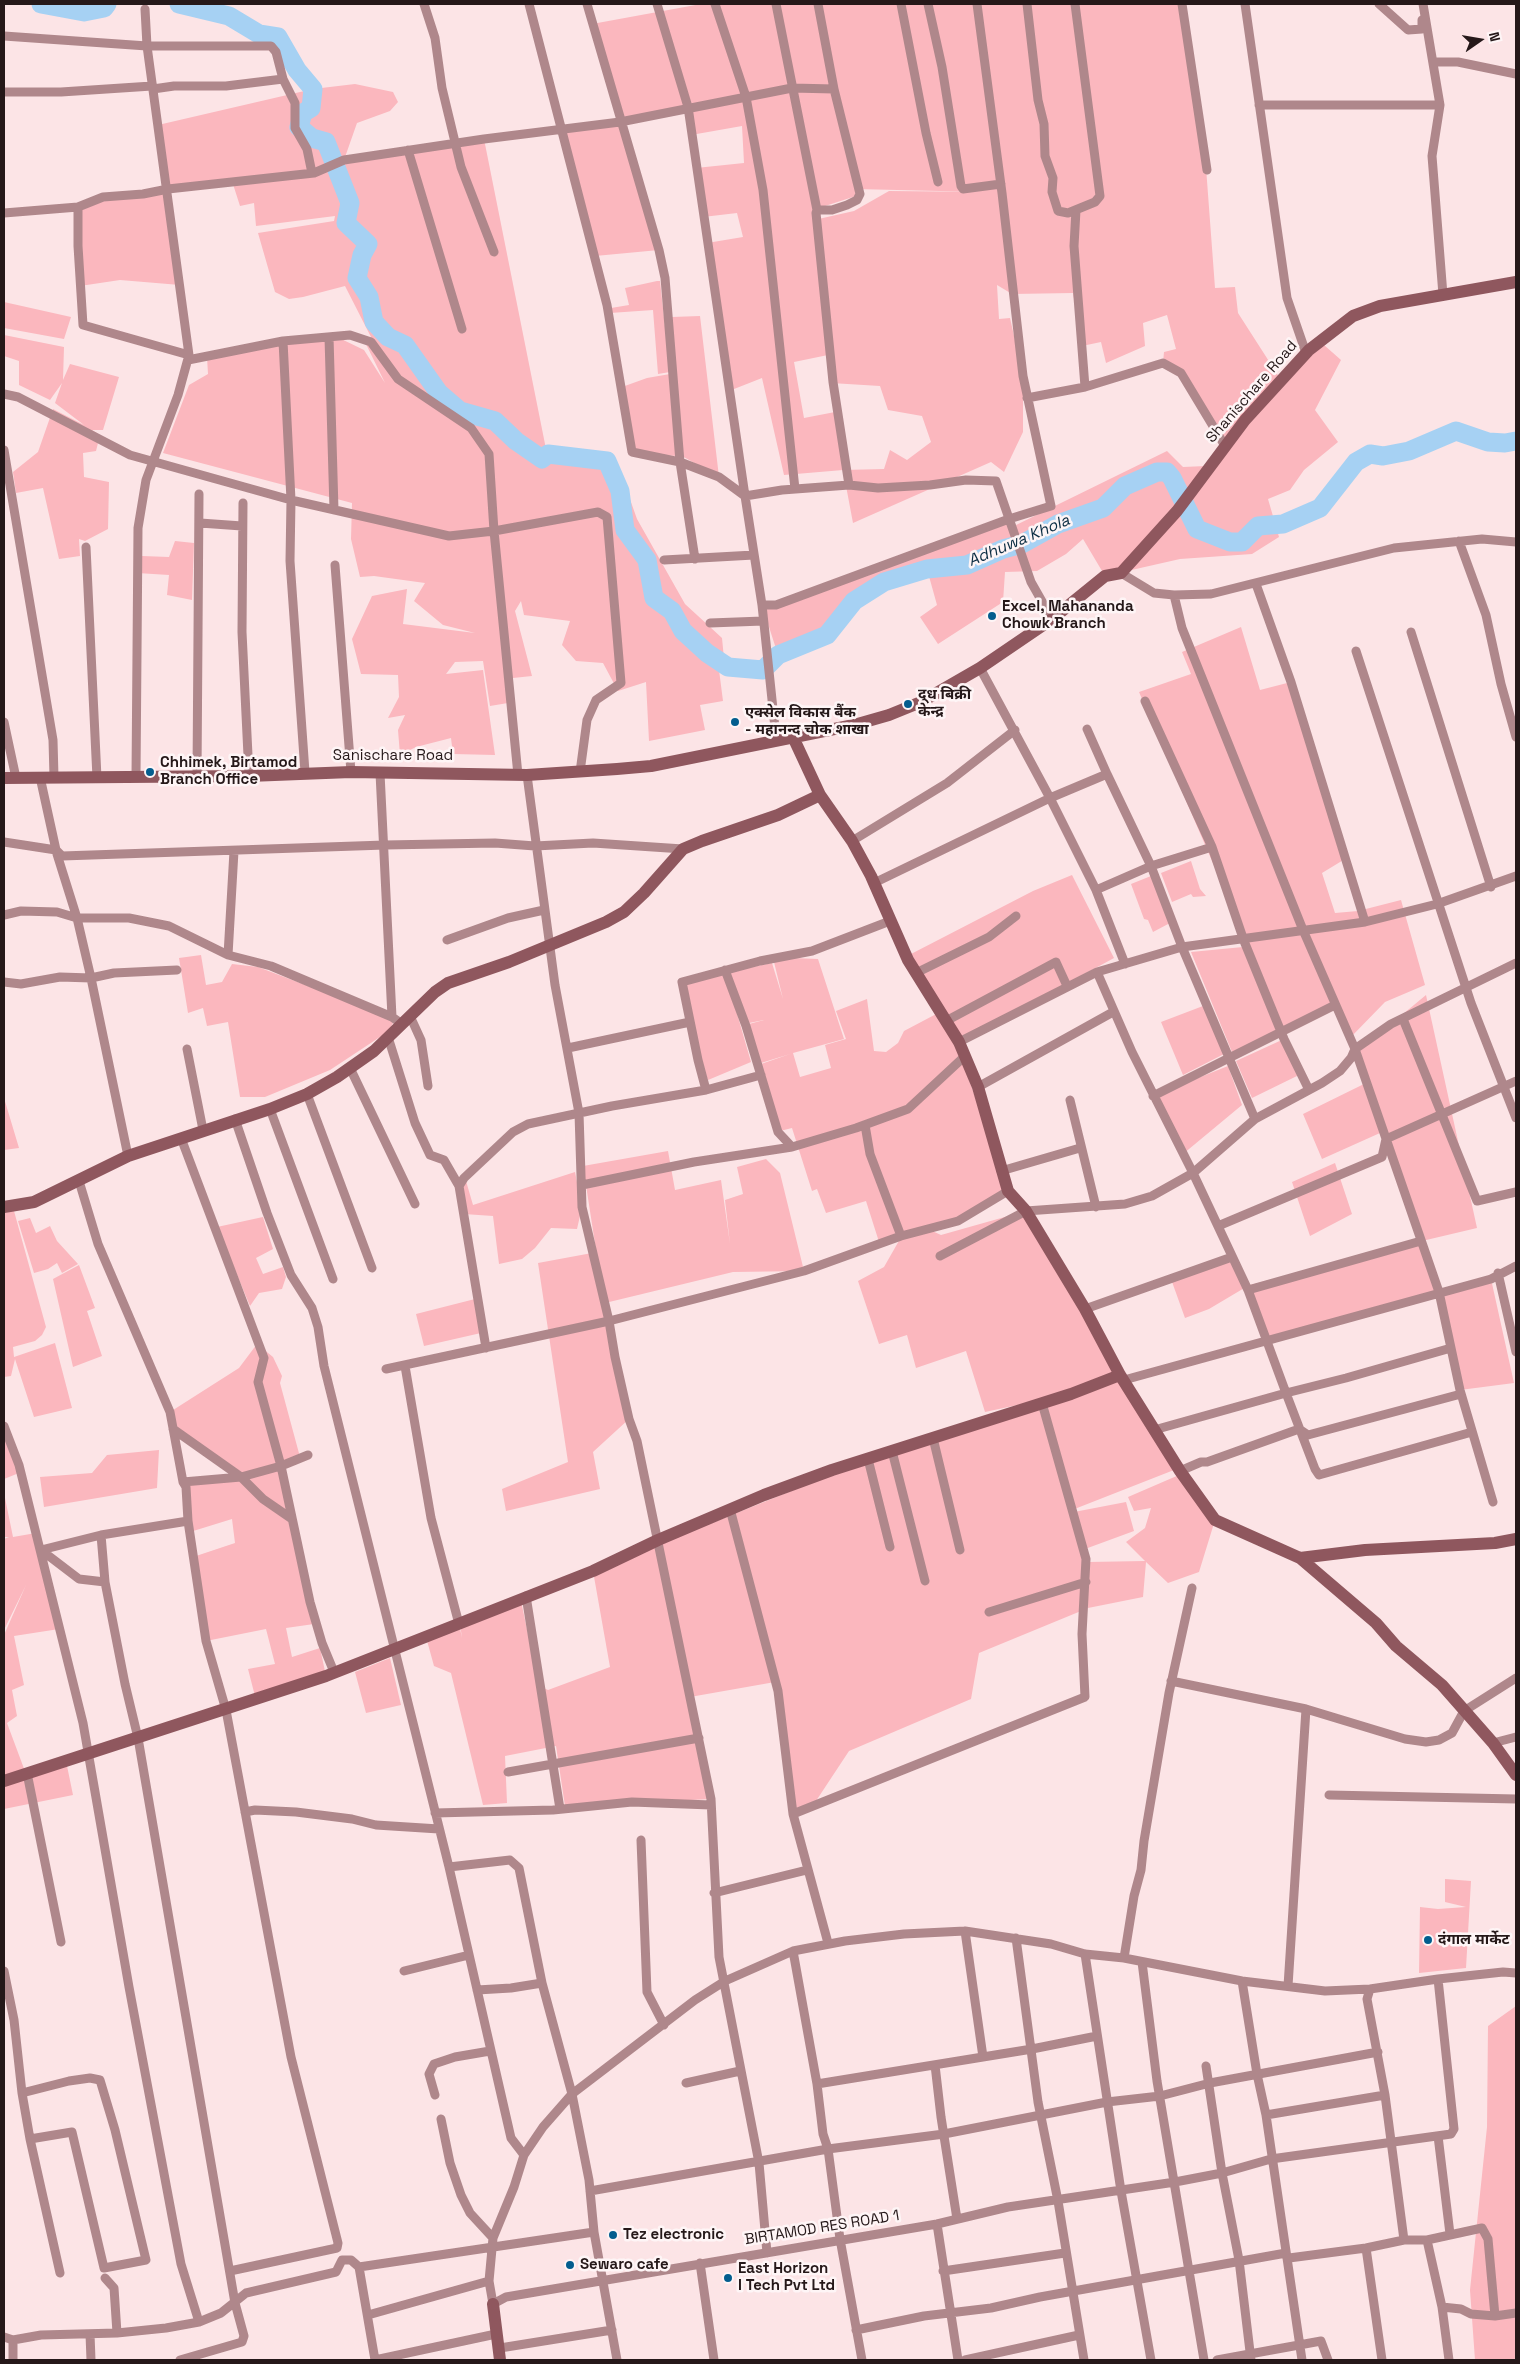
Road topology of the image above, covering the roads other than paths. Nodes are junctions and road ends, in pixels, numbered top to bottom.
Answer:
1 (424, 4) edge
2 (529, 4) edge
3 (587, 4) edge
4 (657, 4) edge
5 (715, 4) edge
6 (776, 4) edge
7 (818, 4) edge
8 (901, 4) edge
9 (928, 4) edge
10 (977, 4) edge
11 (1027, 4) edge
12 (1075, 4) edge
13 (1182, 4) edge
14 (1246, 4) edge
15 (1379, 4) edge
16 (1423, 8) edge
17 (145, 9) dead end
18 (4, 36) edge
19 (147, 46) junction
20 (1433, 62) junction
21 (1516, 74) edge
22 (284, 79) junction
23 (153, 87) junction
24 (792, 88) junction
25 (834, 88) junction
26 (4, 92) edge
27 (746, 97) junction
28 (1440, 105) junction
29 (1259, 106) junction
30 (688, 107) junction
31 (620, 122) junction
32 (562, 129) junction
33 (456, 143) junction
34 (408, 150) junction
35 (1207, 170) dead end
36 (312, 173) junction
37 (938, 182) dead end
38 (1001, 184) junction
39 (168, 189) junction
40 (78, 207) junction
41 (817, 210) junction
42 (1076, 210) junction
43 (4, 213) edge
44 (494, 252) dead end
45 (1516, 282) edge
46 (1443, 295) junction
47 (462, 329) dead end
48 (329, 337) junction
49 (283, 341) junction
50 (1306, 353) junction
51 (188, 358) junction
52 (1085, 386) junction
53 (4, 394) edge
54 (1028, 398) junction
55 (1225, 446) junction
56 (4, 450) edge
57 (154, 462) junction
58 (680, 462) junction
59 (848, 485) junction
60 (795, 489) junction
61 (199, 494) dead end
62 (745, 496) junction
63 (291, 500) junction
64 (243, 503) dead end
65 (334, 510) junction
66 (1008, 519) junction
67 (200, 523) junction
68 (242, 526) junction
69 (494, 531) junction
70 (1459, 541) junction
71 (1516, 542) edge
72 (86, 547) dead end
73 (754, 555) junction
74 (695, 559) junction
75 (664, 560) dead end
76 (335, 565) dead end
77 (1121, 573) junction
78 (1256, 584) junction
79 (1174, 595) junction
80 (762, 605) junction
81 (1052, 619) junction
82 (763, 621) junction
83 (710, 623) dead end
84 (1411, 632) dead end
85 (1356, 651) dead end
86 (980, 668) junction
87 (1145, 701) dead end
88 (4, 722) edge
89 (1015, 730) junction
90 (1087, 730) dead end
91 (792, 737) junction
92 (1516, 737) edge
93 (778, 739) junction
94 (305, 772) junction
95 (351, 772) junction
96 (380, 772) junction
97 (580, 772) junction
98 (197, 774) junction
99 (1107, 774) junction
100 (523, 775) junction
101 (136, 776) junction
102 (249, 776) junction
103 (40, 777) junction
104 (54, 777) junction
105 (10, 778) edge
106 (97, 778) junction
107 (820, 795) junction
108 (1050, 798) junction
109 (4, 842) edge
110 (852, 842) junction
111 (385, 845) junction
112 (535, 846) junction
113 (1212, 847) junction
114 (683, 849) junction
115 (56, 850) junction
116 (234, 851) junction
117 (1151, 866) junction
118 (1516, 876) edge
119 (874, 883) junction
120 (1492, 887) junction
121 (1096, 890) junction
122 (1437, 904) junction
123 (544, 910) junction
124 (4, 916) edge
125 (1016, 916) dead end
126 (77, 918) junction
127 (890, 921) junction
128 (1365, 922) junction
129 (1303, 930) junction
130 (447, 940) dead end
131 (1244, 941) junction
132 (549, 945) junction
133 (1182, 947) junction
134 (228, 955) junction
135 (1516, 963) edge
136 (1125, 964) junction
137 (176, 970) dead end
138 (725, 970) junction
139 (1097, 972) junction
140 (916, 973) junction
141 (91, 978) junction
142 (4, 982) edge
143 (1067, 986) junction
144 (1466, 987) junction
145 (1335, 1005) junction
146 (1113, 1012) junction
147 (401, 1019) junction
148 (1403, 1019) junction
149 (946, 1021) junction
150 (690, 1022) junction
151 (1282, 1032) junction
152 (388, 1037) junction
153 (959, 1042) junction
154 (568, 1048) junction
155 (187, 1049) dead end
156 (1355, 1049) junction
157 (965, 1056) junction
158 (1230, 1058) junction
159 (350, 1068) junction
160 (761, 1075) junction
161 (1516, 1081) edge
162 (428, 1086) dead end
163 (978, 1087) junction
164 (1504, 1087) junction
165 (706, 1090) junction
166 (1309, 1090) junction
167 (307, 1094) junction
168 (1153, 1096) junction
169 (1070, 1100) dead end
170 (270, 1109) junction
171 (579, 1113) junction
172 (1442, 1115) junction
173 (1516, 1118) edge
174 (235, 1119) junction
175 (1254, 1120) junction
176 (865, 1125) junction
177 (203, 1130) junction
178 (180, 1138) junction
179 (1386, 1139) junction
180 (792, 1147) junction
181 (1080, 1148) junction
182 (128, 1156) junction
183 (1001, 1171) junction
184 (1193, 1173) junction
185 (78, 1181) junction
186 (582, 1185) junction
187 (459, 1186) junction
188 (1008, 1191) junction
189 (1516, 1192) edge
190 (415, 1204) dead end
191 (4, 1207) edge
192 (1096, 1207) junction
193 (1026, 1211) junction
194 (1218, 1226) junction
195 (901, 1236) junction
196 (1422, 1241) junction
197 (940, 1256) dead end
198 (1232, 1257) junction
199 (1516, 1266) edge
200 (372, 1268) dead end
201 (1498, 1273) junction
202 (333, 1279) dead end
203 (1248, 1290) junction
204 (1438, 1292) junction
205 (1085, 1309) junction
206 (609, 1321) junction
207 (1268, 1341) junction
208 (486, 1348) junction
209 (1451, 1348) junction
210 (1516, 1352) edge
211 (406, 1366) junction
212 (386, 1369) dead end
213 (1122, 1378) junction
214 (1286, 1393) junction
215 (1461, 1394) junction
216 (1042, 1403) junction
217 (4, 1426) edge
218 (173, 1429) junction
219 (1154, 1430) junction
220 (1299, 1430) junction
221 (1472, 1432) junction
222 (933, 1438) junction
223 (892, 1451) junction
224 (308, 1455) dead end
225 (868, 1459) junction
226 (281, 1466) junction
227 (1180, 1471) junction
228 (241, 1477) junction
229 (183, 1482) junction
230 (1493, 1502) dead end
231 (730, 1509) junction
232 (292, 1519) junction
233 (188, 1522) junction
234 (101, 1535) junction
235 (1516, 1539) edge
236 (658, 1540) junction
237 (890, 1547) dead end
238 (41, 1550) junction
239 (960, 1550) dead end
240 (1300, 1558) junction
241 (925, 1581) dead end
242 (105, 1582) junction
243 (1086, 1582) junction
244 (1192, 1588) dead end
245 (526, 1596) junction
246 (989, 1612) dead end
247 (459, 1624) junction
248 (394, 1649) junction
249 (334, 1672) junction
250 (1516, 1678) edge
251 (1171, 1681) junction
252 (1306, 1709) junction
253 (226, 1710) junction
254 (1464, 1711) junction
255 (1516, 1737) edge
256 (138, 1738) junction
257 (699, 1738) junction
258 (1493, 1743) junction
259 (90, 1753) junction
260 (554, 1766) junction
261 (508, 1772) dead end
262 (27, 1773) junction
263 (1516, 1775) edge
264 (4, 1781) edge
265 (1329, 1795) dead end
266 (1516, 1799) edge
267 (711, 1805) junction
268 (560, 1809) junction
269 (245, 1812) junction
270 (435, 1813) junction
271 (793, 1814) junction
272 (439, 1828) junction
273 (641, 1840) dead end
274 (449, 1867) junction
275 (807, 1870) junction
276 (714, 1893) junction
277 (965, 1931) junction
278 (1016, 1938) junction
279 (62, 1942) dead end
280 (828, 1943) junction
281 (793, 1951) junction
282 (1085, 1954) junction
283 (469, 1955) junction
284 (1124, 1958) junction
285 (1142, 1962) junction
286 (4, 1971) edge
287 (404, 1971) dead end
288 (1516, 1974) edge
289 (1438, 1978) junction
290 (725, 1981) junction
291 (1242, 1981) junction
292 (542, 1983) junction
293 (1288, 1986) junction
294 (1370, 1989) junction
295 (477, 1990) junction
296 (664, 2025) junction
297 (1097, 2036) junction
298 (1032, 2049) junction
299 (490, 2051) junction
300 (1378, 2052) junction
301 (984, 2057) junction
302 (935, 2065) junction
303 (1206, 2066) dead end
304 (740, 2071) junction
305 (1256, 2074) junction
306 (686, 2082) dead end
307 (1210, 2083) junction
308 (817, 2084) junction
309 (22, 2093) junction
310 (572, 2094) junction
311 (435, 2095) dead end
312 (1385, 2095) junction
313 (1160, 2096) junction
314 (1107, 2102) junction
315 (1266, 2115) junction
316 (1040, 2116) junction
317 (440, 2119) dead end
318 (944, 2134) junction
319 (1438, 2136) junction
320 (30, 2138) junction
321 (1391, 2142) junction
322 (828, 2148) junction
323 (524, 2155) junction
324 (1271, 2159) junction
325 (758, 2163) junction
326 (1222, 2173) junction
327 (1175, 2182) junction
328 (590, 2191) junction
329 (1121, 2191) junction
330 (1058, 2201) junction
331 (957, 2219) junction
332 (937, 2224) junction
333 (594, 2232) junction
334 (1450, 2234) junction
335 (840, 2239) junction
336 (1404, 2240) junction
337 (1427, 2240) junction
338 (492, 2242) junction
339 (1366, 2248) junction
340 (767, 2252) junction
341 (1065, 2253) junction
342 (1287, 2256) junction
343 (1239, 2260) junction
344 (700, 2263) junction
345 (359, 2267) junction
346 (1190, 2269) junction
347 (230, 2271) junction
348 (943, 2271) junction
349 (60, 2272) dead end
350 (105, 2278) dead end
351 (603, 2279) junction
352 (1136, 2279) junction
353 (489, 2281) junction
354 (1072, 2291) junction
355 (235, 2303) junction
356 (493, 2304) junction
357 (1442, 2307) junction
358 (951, 2312) junction
359 (1516, 2313) edge
360 (368, 2315) junction
361 (1495, 2316) junction
362 (199, 2322) junction
363 (612, 2330) junction
364 (856, 2330) junction
365 (117, 2333) junction
366 (90, 2334) junction
367 (496, 2334) junction
368 (1079, 2335) junction
369 (8, 2338) edge
370 (1300, 2346) junction
371 (500, 2354) edge
372 (1250, 2357) edge
373 (13, 2360) edge
374 (91, 2360) edge
375 (180, 2360) edge
376 (375, 2360) edge
377 (617, 2360) edge
378 (714, 2360) edge
379 (862, 2360) edge
380 (958, 2360) edge
381 (965, 2360) edge
382 (1084, 2360) edge
383 (1151, 2360) edge
384 (1204, 2360) edge
385 (1217, 2360) edge
386 (1302, 2360) edge
387 (1328, 2360) edge
388 (1382, 2360) edge
389 (1449, 2360) edge

1 - 33 street
2 - 32 street
3 - 31 street
4 - 30 street
5 - 27 street
6 - 24 street
7 - 25 street
8 - 37 street
9 - 38 street
10 - 38 street
11 - 42 street
12 - 42 street
13 - 35 street
14 - 29 street
15 - 16 street
16 - 20 street
17 - 19 street
18 - 19 street
19 - 22 street
19 - 23 street
20 - 21 street
20 - 28 street
22 - 23 street
22 - 36 street
23 - 26 street
23 - 39 street
24 - 25 street
24 - 27 street
24 - 41 street
25 - 41 street
27 - 30 street
27 - 60 street
28 - 29 street
28 - 46 street
29 - 50 street
30 - 31 street
30 - 62 street
31 - 32 street
31 - 58 street
32 - 33 street
32 - 58 street
33 - 34 street
33 - 44 street
34 - 36 street
34 - 47 street
36 - 39 street
38 - 54 street
39 - 40 street
39 - 51 street
40 - 43 street
40 - 51 street
41 - 59 street
42 - 52 street
45 - 46 street, Shanischare Road
46 - 50 street, Shanischare Road
48 - 49 street
48 - 65 street
48 - 69 street
49 - 51 street
49 - 63 street
50 - 55 street, Shanischare Road
51 - 57 street
52 - 54 street
52 - 55 street
53 - 57 street
54 - 66 street
55 - 77 street, Shanischare Road
56 - 104 street
57 - 63 street
57 - 101 street
58 - 62 street
58 - 74 street
59 - 60 street
59 - 66 street
60 - 62 street
61 - 67 street
62 - 73 street
63 - 65 street
63 - 94 street
64 - 68 street
65 - 69 street
66 - 80 street
66 - 81 street
67 - 68 street
67 - 98 street
68 - 102 street
69 - 97 street
69 - 100 street
70 - 71 street
70 - 78 street
70 - 92 street
72 - 106 street
73 - 74 street
73 - 80 street
74 - 75 street
76 - 95 street
77 - 79 street
77 - 81 street, Sanischare Road
78 - 79 street
78 - 128 street
79 - 129 street
80 - 82 street
81 - 86 street, Sanischare Road
82 - 83 street
82 - 93 street
84 - 120 street
85 - 122 street
86 - 89 street
86 - 91 street, Sanischare Road
87 - 113 street
88 - 105 street
89 - 108 street
89 - 110 street
90 - 99 street
91 - 93 street, Sanischare Road
91 - 107 street
93 - 97 street, Sanischare Road
94 - 95 street, Sanischare Road
94 - 102 street, Sanischare Road
95 - 96 street, Sanischare Road
96 - 100 street, Sanischare Road
96 - 111 street
97 - 100 street, Sanischare Road
98 - 101 street, Sanischare Road
98 - 102 street, Sanischare Road
99 - 108 street
99 - 117 street
100 - 112 street
101 - 106 street, Sanischare Road
103 - 104 street, Sanischare Road
103 - 105 street, Sanischare Road
103 - 115 street
104 - 106 street, Sanischare Road
107 - 110 street
107 - 114 street
108 - 119 street
108 - 121 street
109 - 115 street
110 - 119 street
111 - 112 street
111 - 116 street
111 - 147 street
112 - 114 street
112 - 123 street
113 - 117 street
113 - 131 street
114 - 132 street
115 - 116 street
115 - 126 street
116 - 134 street
117 - 121 street
117 - 133 street
118 - 120 street
119 - 127 street
120 - 122 street
121 - 136 street
122 - 128 street
122 - 144 street
123 - 130 street
123 - 132 street
124 - 126 street
125 - 140 street
126 - 134 street
126 - 141 street
127 - 138 street
127 - 140 street
128 - 129 street
129 - 131 street
129 - 145 street
131 - 133 street
131 - 151 street
132 - 147 street
132 - 154 street
133 - 136 street
133 - 158 street
134 - 147 street
135 - 144 street
136 - 139 street
137 - 141 street
138 - 150 street
138 - 160 street
139 - 143 street
139 - 146 street
140 - 149 street
141 - 142 street
141 - 182 street
143 - 149 street
143 - 153 street
144 - 148 street
144 - 164 street
145 - 151 street
145 - 156 street
146 - 163 street
146 - 168 street
147 - 152 street
147 - 162 street
148 - 156 street
148 - 172 street
149 - 153 street
150 - 154 street
150 - 165 street
151 - 158 street
151 - 166 street
152 - 159 street
152 - 187 street
153 - 157 street
154 - 171 street
155 - 177 street
156 - 166 street
156 - 179 street
157 - 163 street
157 - 176 street
158 - 168 street
158 - 175 street
159 - 167 street
159 - 190 street
160 - 165 street
160 - 180 street
161 - 164 street
163 - 183 street
164 - 172 street
164 - 173 street
165 - 171 street
166 - 175 street
167 - 170 street
167 - 200 street
168 - 184 street
169 - 181 street
170 - 174 street
170 - 202 street
171 - 186 street
171 - 187 street
172 - 179 street
172 - 189 street
174 - 177 street
174 - 248 street
175 - 184 street
176 - 180 street
176 - 195 street
177 - 178 street
178 - 182 street
178 - 226 street
179 - 194 street
179 - 196 street
180 - 186 street
181 - 183 street
181 - 192 street
182 - 185 street
183 - 188 street
184 - 192 street
184 - 194 street
185 - 191 street
185 - 218 street
186 - 206 street
187 - 208 street
188 - 193 street
188 - 195 street
192 - 193 street
193 - 197 street
193 - 205 street
194 - 198 street
195 - 206 street
196 - 203 street
196 - 204 street
198 - 203 street
198 - 205 street
199 - 201 street
201 - 204 street
201 - 210 street
203 - 207 street
204 - 207 street
204 - 209 street
205 - 213 street
206 - 208 street
206 - 236 street
207 - 213 street
207 - 214 street
208 - 211 street
209 - 214 street
209 - 215 street
211 - 212 street
211 - 247 street
213 - 216 street
213 - 219 street
214 - 219 street
214 - 220 street
215 - 220 street
215 - 221 street
216 - 222 street
216 - 243 street
217 - 238 street
218 - 228 street
218 - 229 street
219 - 227 street
220 - 221 street
220 - 227 street
221 - 230 street
222 - 223 street
222 - 239 street
223 - 225 street
223 - 241 street
224 - 226 street
225 - 231 street
225 - 237 street
226 - 228 street
226 - 232 street
227 - 240 street
228 - 229 street
228 - 232 street
229 - 233 street
231 - 236 street
231 - 271 street
232 - 249 street
233 - 234 street
233 - 253 street
234 - 238 street
234 - 242 street
235 - 240 street
236 - 245 street
236 - 257 street
238 - 242 street
238 - 259 street
240 - 254 street
242 - 256 street
243 - 246 street
243 - 271 street
244 - 251 street
245 - 247 street
245 - 260 street
247 - 248 street
248 - 249 street
248 - 270 street
249 - 253 street
250 - 254 street
251 - 252 street
251 - 284 street
252 - 254 street
252 - 293 street
253 - 256 street
253 - 269 street
254 - 258 street
255 - 258 street
256 - 259 street
256 - 347 street
257 - 260 street
257 - 267 street
258 - 263 street
259 - 262 street
259 - 362 street
260 - 261 street
260 - 268 street
262 - 264 street
262 - 279 street
265 - 266 street
267 - 268 street
267 - 276 street
268 - 270 street
269 - 272 street
269 - 347 street
270 - 272 street
271 - 275 street
272 - 274 street
273 - 296 street
274 - 283 street
274 - 292 street
275 - 276 street
275 - 280 street
276 - 290 street
277 - 278 street
277 - 280 street
277 - 301 street
278 - 282 street
278 - 298 street
280 - 281 street
281 - 290 street
281 - 308 street
282 - 284 street
282 - 297 street
283 - 287 street
283 - 295 street
284 - 285 street
285 - 291 street
285 - 313 street
286 - 309 street
288 - 289 street
289 - 294 street
289 - 319 street
290 - 296 street
290 - 304 street
291 - 293 street
291 - 305 street
292 - 295 street
292 - 310 street
293 - 294 street
294 - 300 street
295 - 299 street
296 - 310 street
297 - 298 street
297 - 314 street
298 - 301 street
298 - 316 street
299 - 311 street
299 - 323 street
300 - 305 street
300 - 312 street
301 - 302 street
302 - 308 street
302 - 318 street
303 - 307 street
304 - 306 street
304 - 325 street
305 - 307 street
305 - 315 street
307 - 313 street
307 - 326 street
308 - 322 street
309 - 320 street
309 - 320 street
310 - 323 street
310 - 328 street
312 - 315 street
312 - 321 street
313 - 314 street
313 - 327 street
314 - 316 street
314 - 329 street
315 - 324 street
316 - 318 street
316 - 330 street
317 - 338 street
318 - 322 street
318 - 331 street
319 - 321 street, BIRTAMOD RES ROAD 1
319 - 334 street
320 - 349 street
321 - 324 street, BIRTAMOD RES ROAD 1
321 - 336 street
322 - 325 street
322 - 335 street
323 - 338 street
324 - 326 street, BIRTAMOD RES ROAD 1
324 - 342 street
325 - 328 street
325 - 340 street
326 - 327 street, BIRTAMOD RES ROAD 1
326 - 343 street
327 - 329 street, BIRTAMOD RES ROAD 1
327 - 346 street
328 - 333 street
329 - 330 street, BIRTAMOD RES ROAD 1
329 - 352 street
330 - 331 street, BIRTAMOD RES ROAD 1
330 - 341 street
331 - 332 street, BIRTAMOD RES ROAD 1
332 - 335 street, BIRTAMOD RES ROAD 1
332 - 348 street
333 - 338 street
333 - 351 street
334 - 337 street
334 - 361 street
335 - 340 street, BIRTAMOD RES ROAD 1
335 - 364 street
336 - 337 street
336 - 339 street
337 - 357 street
338 - 345 street
338 - 353 street
339 - 342 street
339 - 388 street
340 - 344 street, BIRTAMOD RES ROAD 1
341 - 348 street
341 - 354 street
342 - 343 street
342 - 370 street
343 - 346 street
343 - 372 street
344 - 351 street, BIRTAMOD RES ROAD 1
344 - 378 street
345 - 355 street
345 - 360 street
346 - 352 street
346 - 384 street
347 - 355 street
348 - 358 street
350 - 365 street
351 - 356 street, BIRTAMOD RES ROAD 1
351 - 363 street
352 - 354 street
352 - 383 street
353 - 356 street
353 - 360 street
354 - 358 street
354 - 368 street
355 - 362 street
355 - 375 street
356 - 367 street
357 - 361 street
357 - 389 street
358 - 364 street
358 - 380 street
359 - 361 street
360 - 376 street
362 - 365 street
363 - 371 street
363 - 377 street
364 - 379 street
365 - 366 street
366 - 369 street
366 - 374 street
367 - 371 street
367 - 376 street
368 - 381 street
368 - 382 street
369 - 373 street
370 - 372 street
370 - 386 street
370 - 387 street
372 - 385 street

